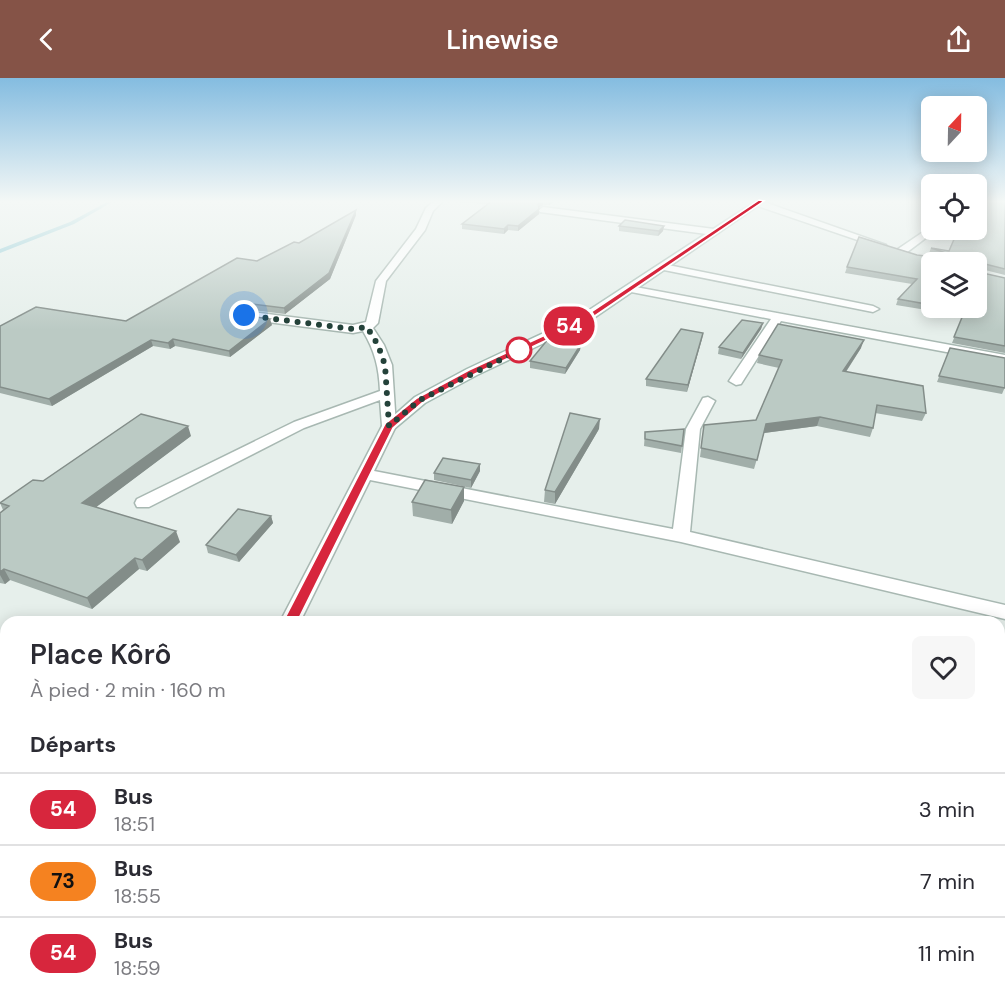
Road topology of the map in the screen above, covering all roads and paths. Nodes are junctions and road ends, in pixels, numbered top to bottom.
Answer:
1 (409, 244) edge
2 (696, 244) edge
3 (882, 244) edge
4 (910, 244) edge
5 (902, 250) junction
6 (913, 254) edge
7 (663, 267) junction
8 (630, 289) junction
9 (873, 309) dead end
10 (244, 315) edge
11 (778, 317) junction
12 (367, 327) junction
13 (1005, 359) edge
14 (736, 381) dead end
15 (387, 393) junction
16 (708, 401) dead end
17 (389, 426) junction
18 (365, 474) junction
19 (143, 503) dead end
20 (681, 536) junction
21 (1005, 612) edge
22 (293, 616) edge

1 - 12 street
2 - 7 street
3 - 5 street
4 - 5 street
5 - 6 street
7 - 8 street
7 - 9 street
8 - 11 street
8 - 17 street
10 - 12 street
11 - 13 street
11 - 14 street
12 - 15 street
15 - 17 street
15 - 19 street
16 - 20 street
17 - 18 street
18 - 20 street
18 - 22 street
20 - 21 street

